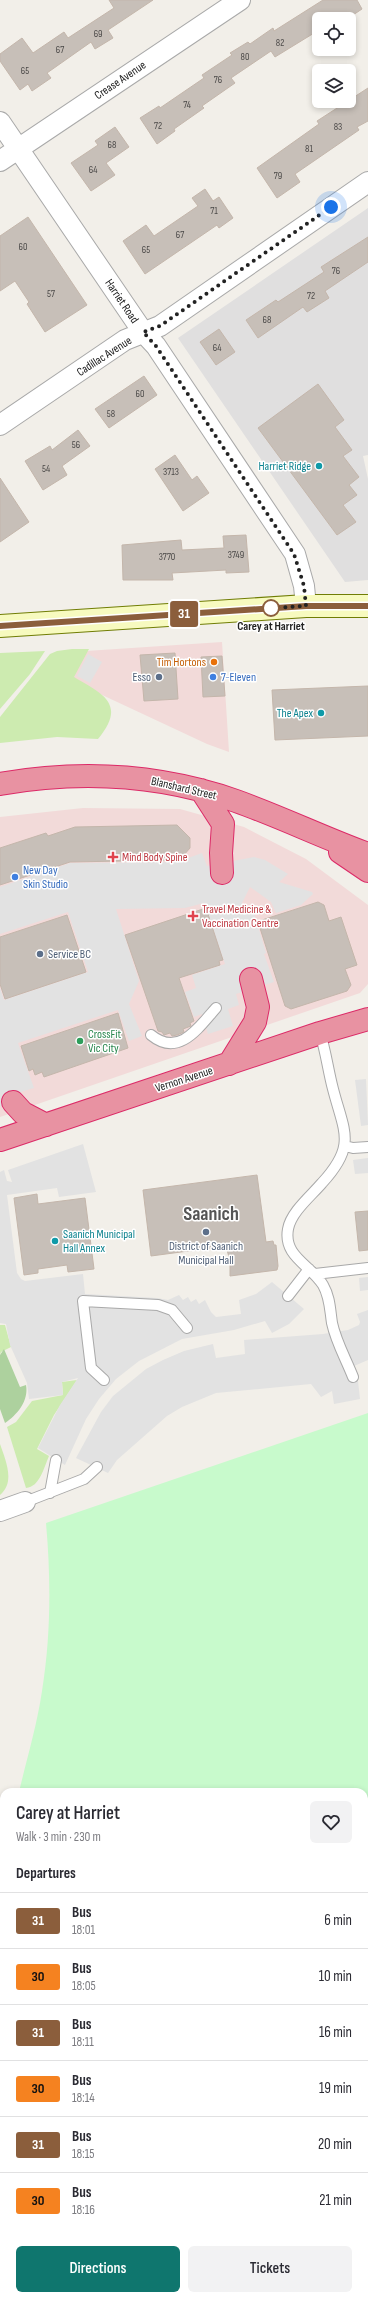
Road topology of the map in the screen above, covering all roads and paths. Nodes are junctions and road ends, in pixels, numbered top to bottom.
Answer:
1 (240, 0) edge
2 (0, 122) edge
3 (18, 148) junction
4 (0, 161) edge
5 (368, 182) edge
6 (143, 332) junction
7 (0, 425) edge
8 (306, 606) junction
9 (368, 606) edge
10 (0, 626) edge
11 (0, 784) edge
12 (201, 790) junction
13 (312, 832) junction
14 (365, 851) edge
15 (368, 871) edge
16 (222, 873) dead end
17 (251, 979) dead end
18 (368, 1005) edge
19 (216, 1008) dead end
20 (368, 1019) edge
21 (329, 1031) junction
22 (151, 1036) dead end
23 (229, 1064) junction
24 (12, 1102) dead end
25 (46, 1125) junction
26 (0, 1140) edge
27 (345, 1146) junction
28 (368, 1147) edge
29 (368, 1268) edge
30 (312, 1271) junction
31 (288, 1296) dead end
32 (187, 1328) dead end
33 (353, 1377) dead end
34 (104, 1380) dead end
35 (56, 1460) dead end
36 (97, 1468) dead end
37 (50, 1493) junction
38 (25, 1502) joint
39 (0, 1511) edge

1 - 3 street, Crease Avenue
2 - 3 street, Harriet Road
3 - 4 street, Crease Avenue
3 - 6 street, Harriet Road
5 - 6 street, Cadillac Avenue
6 - 7 street, Cadillac Avenue
6 - 8 street, Harriet Road
8 - 9 street
8 - 10 street
11 - 12 highway, Blanshard Street
12 - 13 highway, Blanshard Street
12 - 16 highway
13 - 14 highway, Blanshard Street
13 - 15 highway
17 - 23 highway
18 - 21 highway
19 - 22 lane
20 - 21 highway, Vernon Avenue
21 - 23 highway, Vernon Avenue
21 - 27 lane
23 - 25 highway, Vernon Avenue
24 - 25 highway
25 - 26 highway, Vernon Avenue
27 - 28 lane
27 - 30 lane
29 - 30 lane
30 - 31 lane
30 - 33 lane
32 - 34 lane
35 - 37 lane
36 - 37 lane
37 - 38 lane
38 - 39 street

